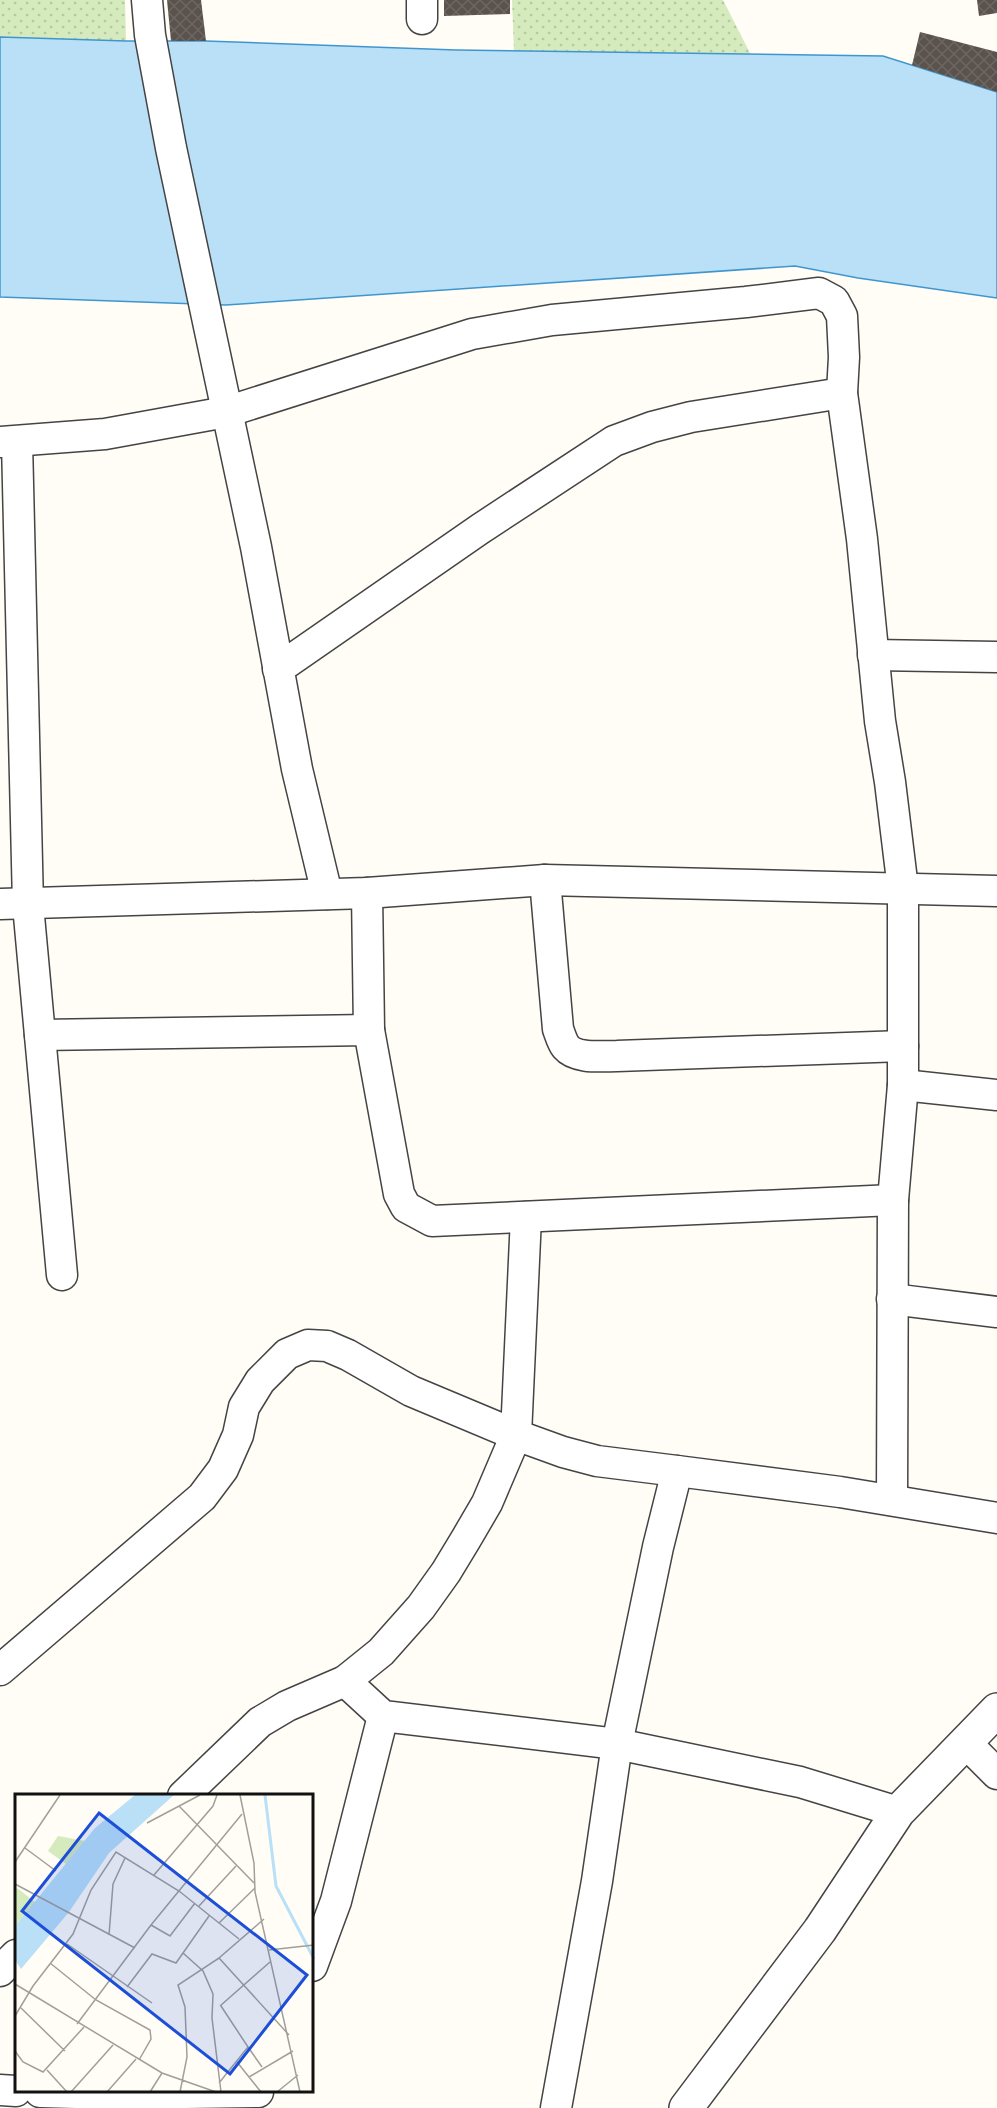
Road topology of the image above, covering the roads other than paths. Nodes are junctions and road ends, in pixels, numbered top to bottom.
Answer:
1 (147, 0) edge
2 (842, 393) junction
3 (226, 412) junction
4 (9, 442) edge
5 (873, 655) junction
6 (997, 657) edge
7 (278, 669) junction
8 (545, 880) junction
9 (903, 889) junction
10 (997, 891) edge
11 (367, 893) junction
12 (327, 894) junction
13 (14, 905) edge
14 (369, 1030) junction
15 (40, 1035) junction
16 (903, 1046) junction
17 (903, 1085) junction
18 (997, 1095) edge
19 (893, 1200) junction
20 (526, 1217) junction
21 (62, 1275) dead end
22 (892, 1299) junction
23 (997, 1312) edge
24 (516, 1435) junction
25 (677, 1471) junction
26 (892, 1500) junction
27 (997, 1518) edge
28 (0, 1670) edge
29 (345, 1680) junction
30 (997, 1710) edge
31 (383, 1716) junction
32 (966, 1743) junction
33 (617, 1744) junction
34 (997, 1774) edge
35 (185, 1794) edge
36 (898, 1812) junction
37 (15, 1956) edge
38 (314, 1961) edge
39 (0, 1971) edge
40 (0, 2090) edge
41 (15, 2091) edge
42 (54, 2093) edge
43 (242, 2093) edge
44 (258, 2093) edge
45 (111, 2101) edge
46 (253, 2108) edge
47 (556, 2108) edge
48 (686, 2108) edge

1 - 3 street
2 - 3 street
2 - 5 street
2 - 7 street
3 - 4 street
3 - 7 street
4 - 13 street
5 - 6 street
5 - 9 street
7 - 12 street
8 - 9 street
8 - 11 street
8 - 16 street
9 - 10 street
9 - 16 street
11 - 12 street
11 - 14 street
12 - 13 street
13 - 15 street
14 - 15 street
14 - 20 street
15 - 21 street
16 - 17 street
17 - 18 street
17 - 19 street
19 - 20 street
19 - 22 street
20 - 24 street
22 - 23 street
22 - 26 street
24 - 25 street
24 - 28 street
24 - 29 street
25 - 26 street
25 - 33 street
26 - 27 street
29 - 31 street
29 - 35 street
30 - 32 street
31 - 33 street
31 - 38 street
32 - 34 street
32 - 36 street
33 - 36 street
33 - 47 street
36 - 48 street
37 - 39 street
40 - 41 street
42 - 45 street
43 - 45 street
44 - 46 street

